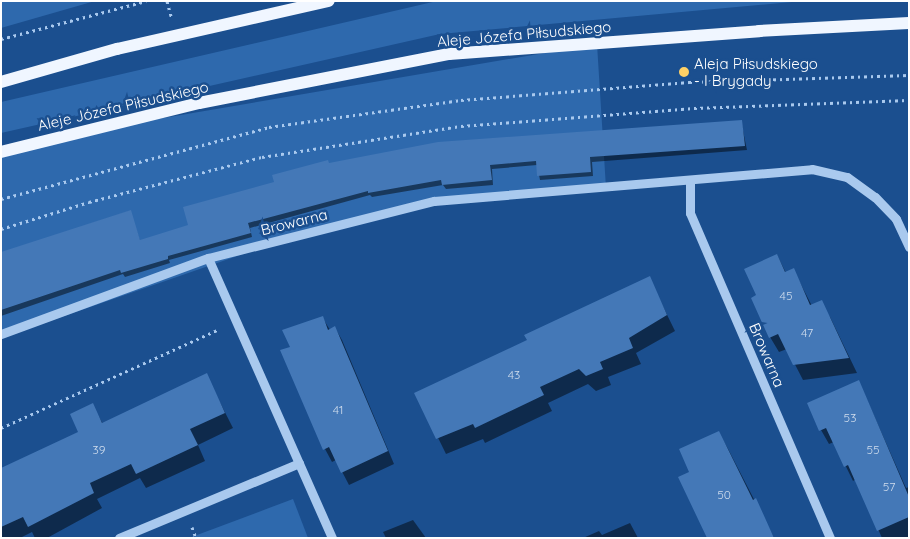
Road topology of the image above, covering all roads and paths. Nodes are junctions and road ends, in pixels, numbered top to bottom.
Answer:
1 (146, 1) edge
2 (329, 1) edge
3 (909, 24) edge
4 (1, 40) edge
5 (909, 75) edge
6 (1, 82) edge
7 (909, 100) edge
8 (1, 152) edge
9 (690, 181) junction
10 (1, 199) edge
11 (1, 229) edge
12 (909, 246) edge
13 (208, 258) junction
14 (236, 322) junction
15 (1, 334) edge
16 (1, 428) edge
17 (299, 463) junction
18 (119, 538) edge
19 (332, 538) edge
20 (830, 538) edge

1 - 4 path
2 - 6 main road
3 - 8 main road, Aleje Józefa Piłsudskiego
5 - 10 path
7 - 11 path
9 - 12 street, Browarna
9 - 13 street, Browarna
9 - 20 street, Browarna
13 - 14 street
13 - 15 street, Browarna
14 - 16 path
14 - 17 street
17 - 18 street
17 - 19 street

